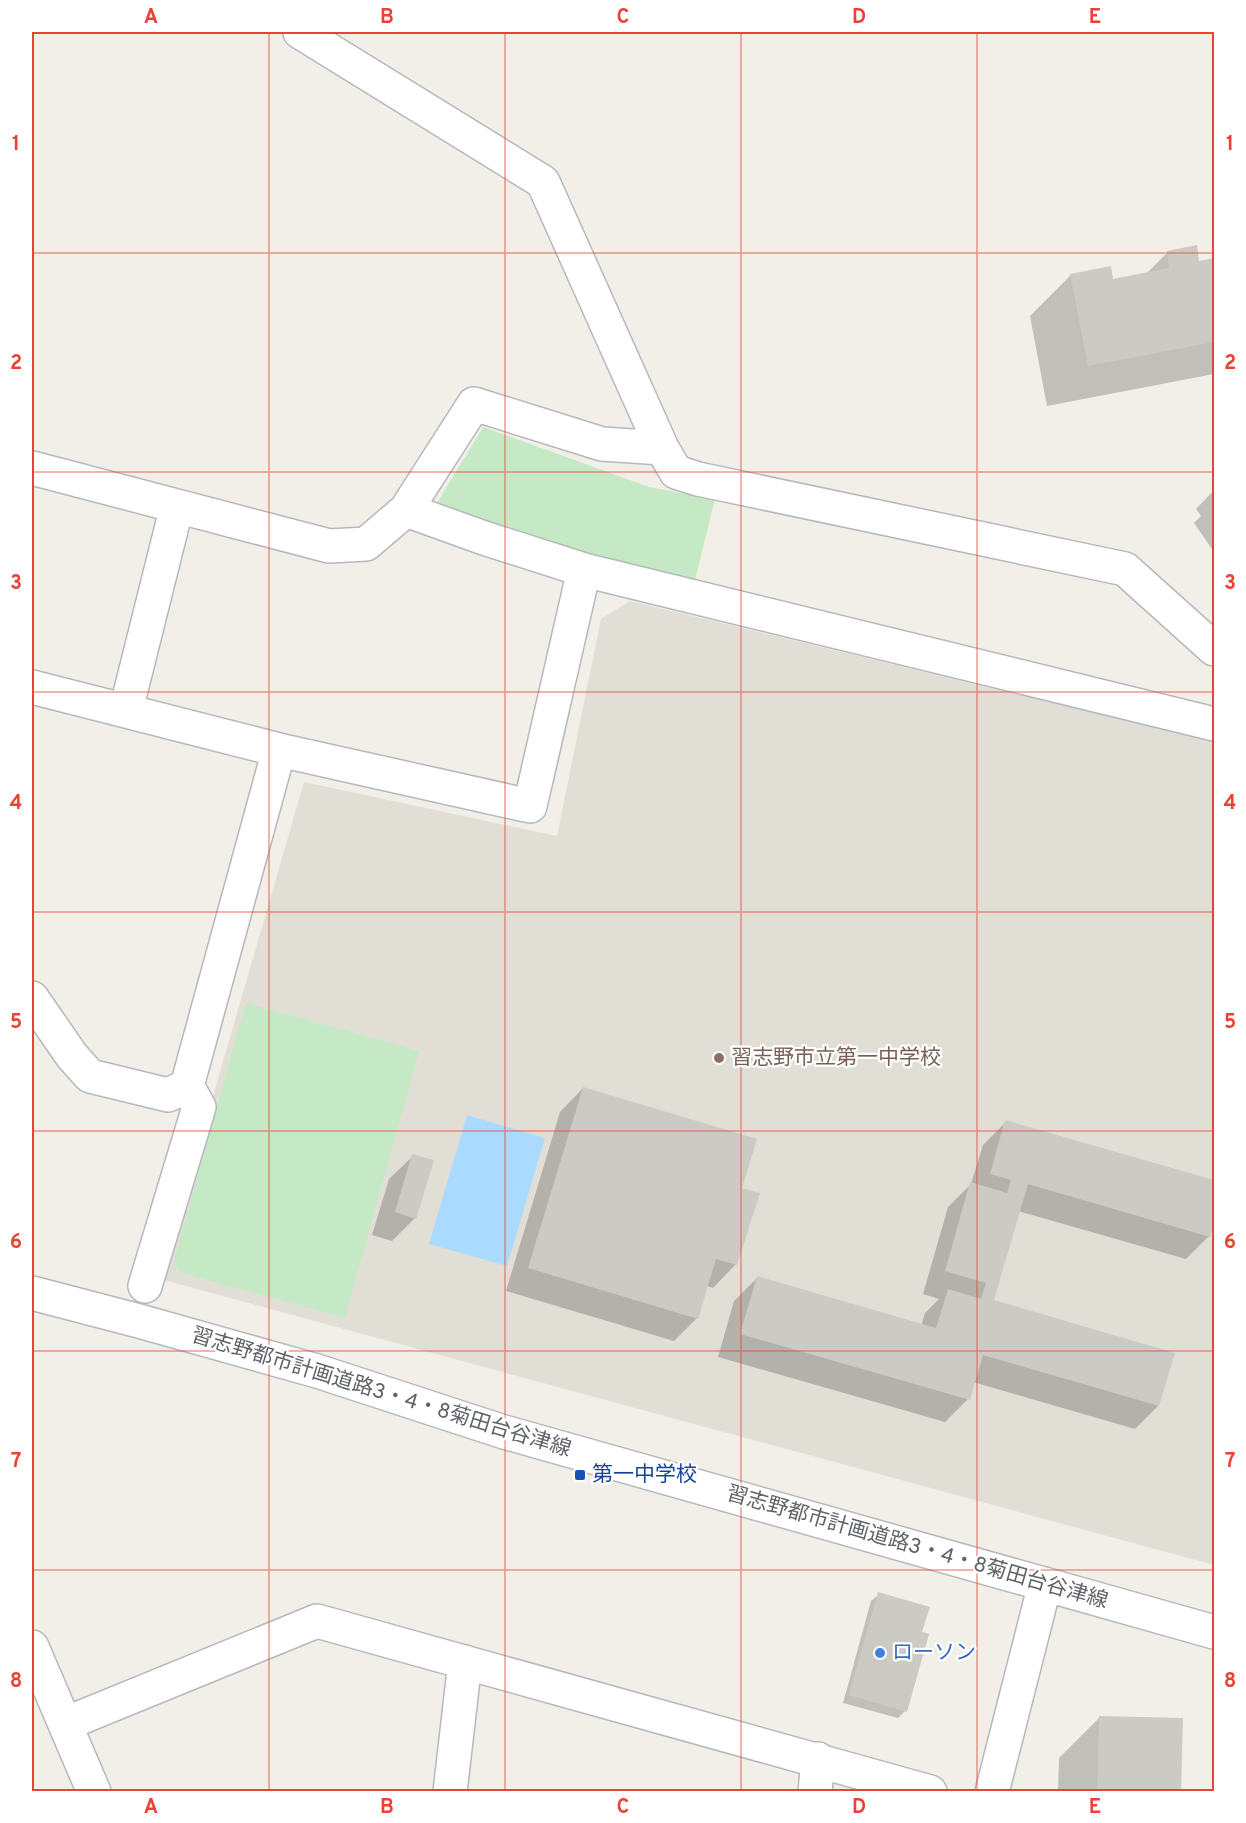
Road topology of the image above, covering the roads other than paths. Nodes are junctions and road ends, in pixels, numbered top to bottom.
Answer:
1 (300, 32) edge
2 (662, 448) junction
3 (32, 468) edge
4 (177, 506) junction
5 (406, 510) junction
6 (584, 570) junction
7 (1215, 649) edge
8 (32, 687) edge
9 (126, 710) junction
10 (1215, 724) edge
11 (279, 750) junction
12 (32, 998) edge
13 (187, 1086) junction
14 (145, 1286) dead end
15 (32, 1293) edge
16 (1045, 1584) junction
17 (1215, 1632) edge
18 (32, 1647) edge
19 (465, 1662) junction
20 (65, 1724) junction
21 (818, 1760) junction
22 (94, 1791) edge
23 (450, 1791) edge
24 (815, 1791) edge
25 (930, 1791) edge
26 (992, 1791) edge

1 - 2 street
2 - 5 street
2 - 7 street
3 - 4 street
4 - 5 street
4 - 9 street
5 - 6 street
6 - 10 street
6 - 11 street
8 - 9 street
9 - 11 street
11 - 13 street
12 - 13 street
13 - 14 street
15 - 16 street, 習志野都市計画道路3・4・8菊田台谷津線
16 - 17 street, 習志野都市計画道路3・4・8菊田台谷津線
16 - 26 street
18 - 20 street
19 - 20 street
19 - 21 street
19 - 23 street
20 - 22 street
21 - 24 street
21 - 25 street

